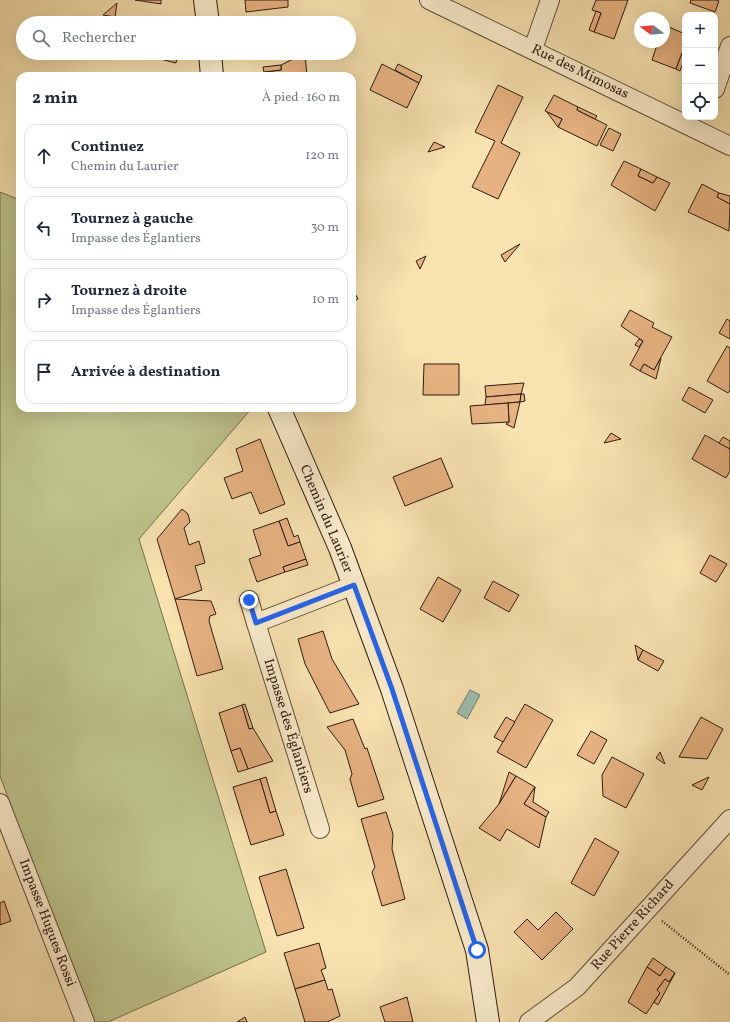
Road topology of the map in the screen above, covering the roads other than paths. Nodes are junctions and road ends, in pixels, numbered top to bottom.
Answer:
1 (206, 0) edge
2 (429, 0) edge
3 (550, 0) edge
4 (207, 16) edge
5 (730, 46) edge
6 (533, 49) junction
7 (211, 60) edge
8 (212, 72) edge
9 (717, 84) edge
10 (703, 124) edge
11 (730, 146) edge
12 (281, 412) edge
13 (354, 585) junction
14 (249, 600) dead end
15 (256, 623) junction
16 (0, 803) edge
17 (730, 819) edge
18 (320, 829) dead end
19 (85, 1022) edge
20 (488, 1022) edge
21 (529, 1022) edge

1 - 4 street
2 - 6 street, Rue des Mimosas
3 - 6 street
5 - 9 street
6 - 10 street, Rue des Mimosas
7 - 8 street
10 - 11 street, Rue des Mimosas
12 - 13 street, Chemin du Laurier
13 - 15 street
13 - 20 street, Chemin du Laurier
14 - 15 street, Impasse des Églantiers
15 - 18 street, Impasse des Églantiers
16 - 19 street, Impasse Hugues Rossi
17 - 21 street, Rue Pierre Richard

